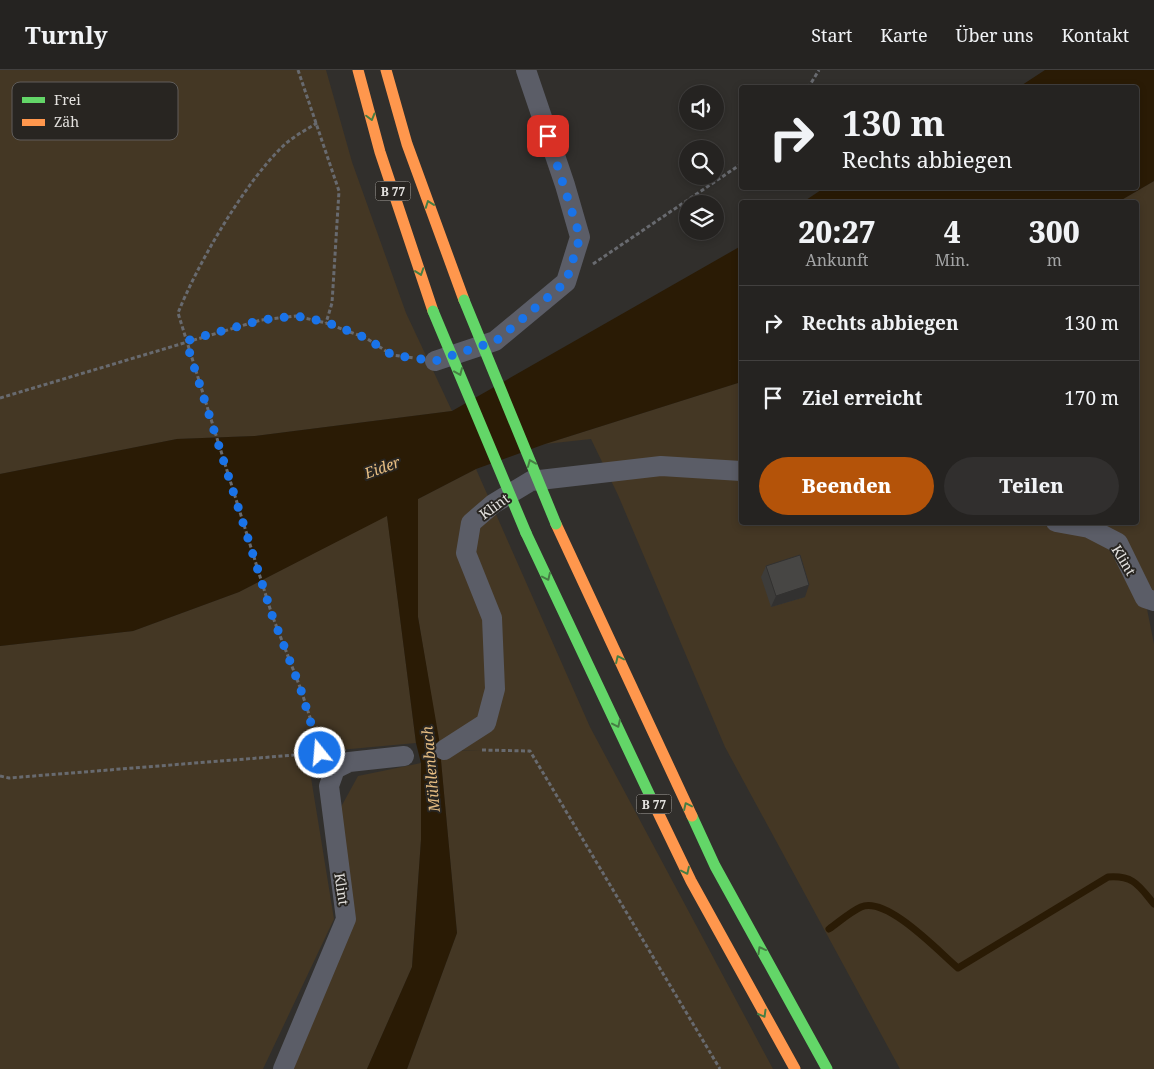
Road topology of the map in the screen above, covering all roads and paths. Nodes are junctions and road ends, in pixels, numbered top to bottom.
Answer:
1 (298, 70) edge
2 (358, 70) edge
3 (386, 70) edge
4 (526, 70) edge
5 (819, 70) edge
6 (810, 85) edge
7 (317, 123) junction
8 (739, 165) edge
9 (566, 282) junction
10 (326, 322) junction
11 (186, 341) junction
12 (435, 361) joint
13 (0, 398) edge
14 (739, 471) edge
15 (1072, 525) edge
16 (1154, 601) edge
17 (444, 750) joint
18 (404, 756) dead end
19 (0, 776) edge
20 (283, 1069) edge
21 (720, 1069) edge
22 (795, 1069) edge
23 (827, 1069) edge

1 - 7 path
2 -> 22 highway, B 77, bridge
23 -> 3 highway, B 77, bridge
4 - 9 street
5 - 6 path
7 - 10 path
7 - 11 path
8 - 9 path
9 - 12 street
10 - 11 path
10 - 12 path
11 - 13 path
11 - 19 path
14 - 17 street, Klint
15 - 16 street, Klint
17 - 21 path
18 - 20 street, Klint

